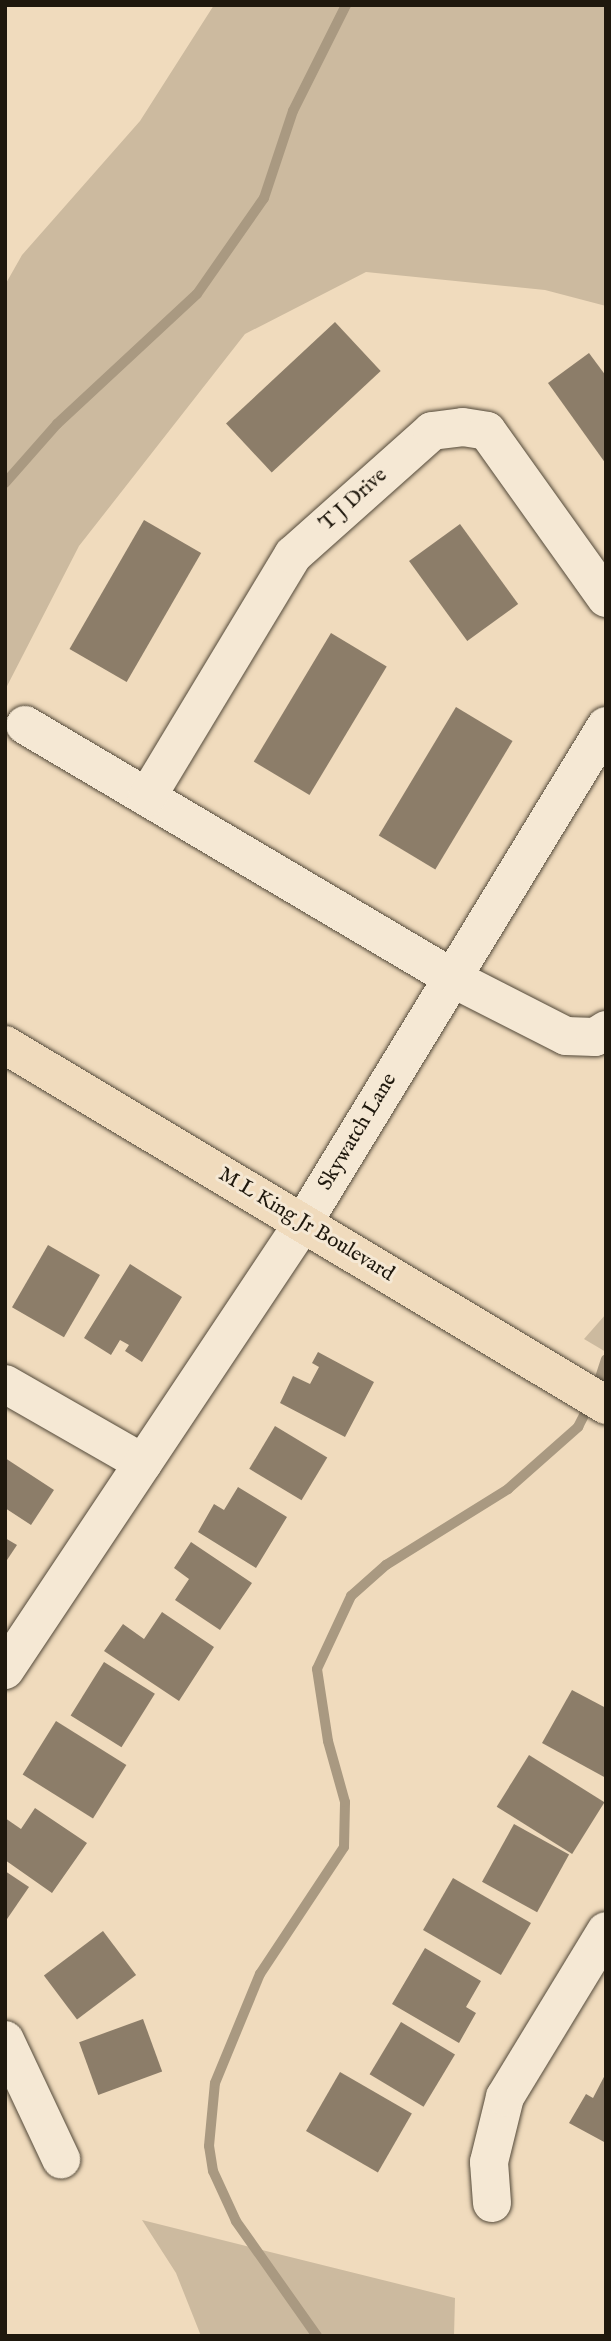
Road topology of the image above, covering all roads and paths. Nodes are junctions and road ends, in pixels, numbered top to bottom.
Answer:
1 (606, 598) edge
2 (25, 725) dead end
3 (606, 726) edge
4 (147, 797) junction
5 (452, 978) junction
6 (606, 1030) edge
7 (5, 1045) edge
8 (303, 1223) junction
9 (5, 1384) edge
10 (606, 1405) edge
11 (143, 1463) junction
12 (5, 1670) edge
13 (606, 1931) edge
14 (5, 2040) edge
15 (61, 2159) dead end
16 (492, 2203) dead end

1 - 4 street, T J Drive
2 - 4 street
3 - 5 street, Skywatch Lane
4 - 5 street
5 - 6 street
5 - 8 street, Skywatch Lane
7 - 8 main road, M L King Jr Boulevard
8 - 10 main road, M L King Jr Boulevard
8 - 11 street, Skywatch Lane
9 - 11 street
11 - 12 street, Skywatch Lane
13 - 16 street
14 - 15 street

